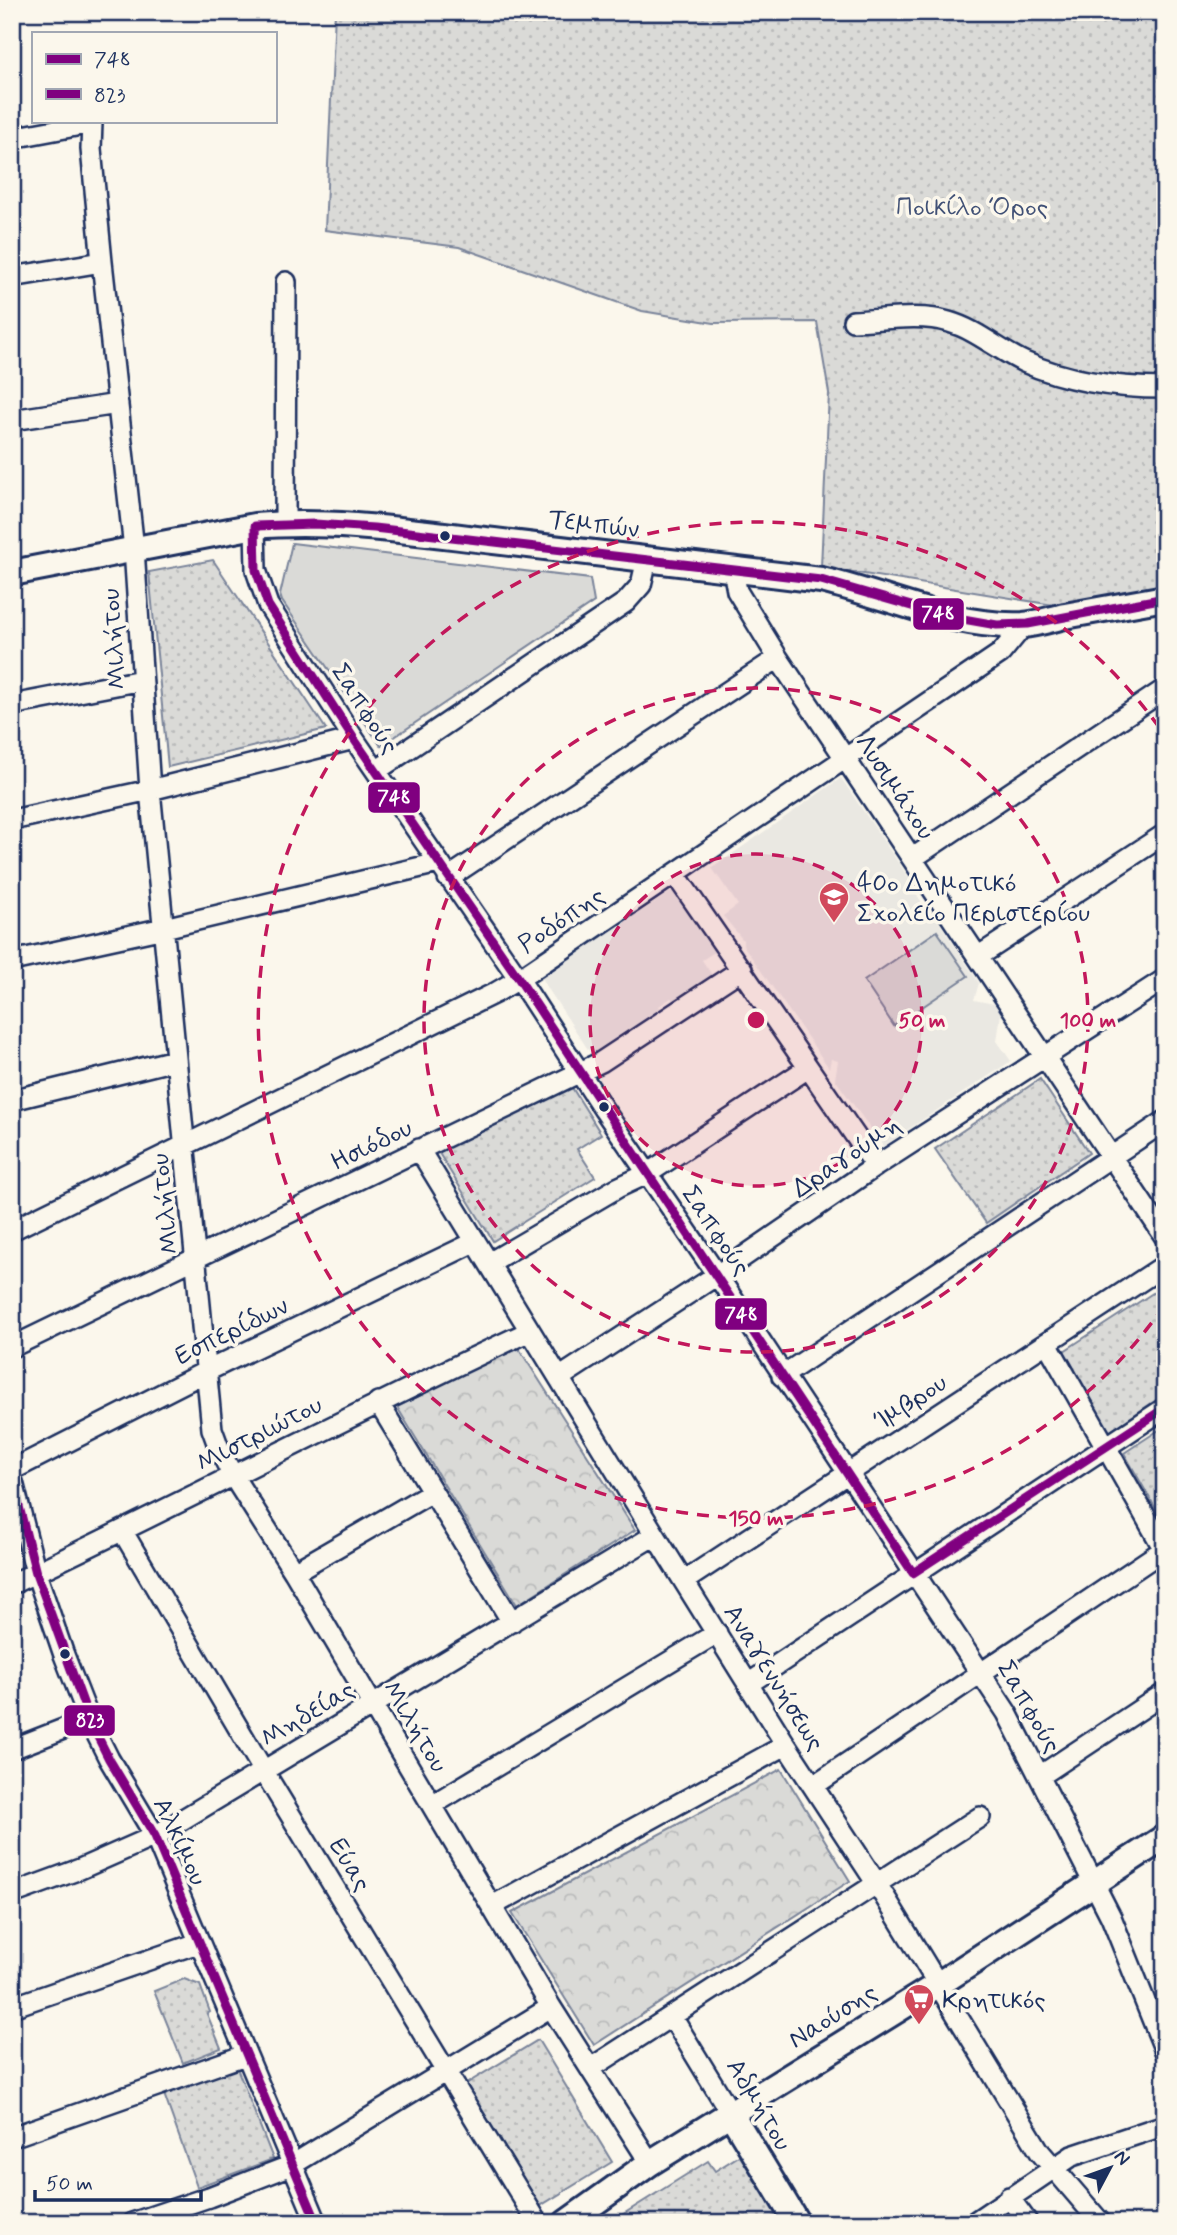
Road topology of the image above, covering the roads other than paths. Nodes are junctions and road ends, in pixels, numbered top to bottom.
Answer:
1 (12, 138) edge
2 (102, 262) junction
3 (12, 277) edge
4 (286, 282) dead end
5 (853, 321) dead end
6 (1165, 388) edge
7 (118, 404) junction
8 (12, 420) edge
9 (285, 523) junction
10 (256, 526) junction
11 (134, 549) junction
12 (647, 559) junction
13 (733, 570) junction
14 (12, 573) edge
15 (1165, 598) edge
16 (1024, 625) junction
17 (778, 658) junction
18 (142, 680) junction
19 (1165, 690) edge
20 (12, 705) edge
21 (355, 739) junction
22 (846, 759) junction
23 (376, 771) junction
24 (150, 790) junction
25 (12, 820) edge
26 (1165, 834) edge
27 (913, 858) junction
28 (443, 871) junction
29 (676, 874) junction
30 (164, 928) junction
31 (978, 956) junction
32 (12, 961) edge
33 (742, 969) junction
34 (519, 979) junction
35 (1165, 979) edge
36 (1046, 1056) junction
37 (175, 1060) junction
38 (808, 1068) junction
39 (580, 1073) junction
40 (12, 1100) edge
41 (1165, 1121) edge
42 (185, 1146) junction
43 (419, 1149) junction
44 (1111, 1156) junction
45 (876, 1166) junction
46 (647, 1174) junction
47 (12, 1230) edge
48 (1165, 1237) edge
49 (475, 1242) junction
50 (196, 1259) junction
51 (489, 1263) junction
52 (1165, 1265) edge
53 (717, 1275) junction
54 (530, 1331) junction
55 (1047, 1343) junction
56 (12, 1347) edge
57 (207, 1371) junction
58 (782, 1376) junction
59 (559, 1378) junction
60 (378, 1402) junction
61 (1165, 1408) edge
62 (1105, 1447) junction
63 (12, 1470) edge
64 (847, 1473) junction
65 (233, 1476) junction
66 (12, 1478) edge
67 (432, 1492) junction
68 (122, 1532) junction
69 (655, 1535) junction
70 (1165, 1550) edge
71 (293, 1572) junction
72 (36, 1573) junction
73 (913, 1573) junction
74 (684, 1581) junction
75 (12, 1584) edge
76 (512, 1622) junction
77 (717, 1633) junction
78 (981, 1672) junction
79 (748, 1684) junction
80 (1165, 1693) edge
81 (373, 1705) junction
82 (89, 1719) junction
83 (786, 1745) junction
84 (12, 1749) edge
85 (263, 1770) junction
86 (1040, 1776) junction
87 (813, 1786) junction
88 (432, 1805) junction
89 (980, 1817) dead end
90 (155, 1836) junction
91 (1165, 1837) edge
92 (877, 1884) junction
93 (1094, 1884) junction
94 (12, 1894) edge
95 (492, 1906) junction
96 (198, 1943) junction
97 (939, 1984) junction
98 (12, 2007) edge
99 (551, 2007) junction
100 (673, 2017) junction
101 (1159, 2020) edge
102 (1165, 2051) edge
103 (245, 2055) junction
104 (591, 2068) junction
105 (445, 2071) junction
106 (730, 2112) junction
107 (1165, 2125) edge
108 (12, 2137) edge
109 (650, 2163) junction
110 (292, 2165) junction
111 (1052, 2168) junction
112 (1009, 2197) junction
113 (132, 2223) edge
114 (317, 2223) edge
115 (538, 2223) edge
116 (566, 2223) edge
117 (797, 2223) edge
118 (973, 2223) edge
119 (1028, 2223) edge
120 (1101, 2223) edge

1 - 2 street, Μιλήτου
2 - 3 street
2 - 7 street, Μιλήτου
4 - 9 street
5 - 6 street
7 - 8 street
7 - 11 street, Μιλήτου
9 - 10 street, Τεμπών
9 - 12 street, Τεμπών
10 - 11 street, Τεμπών
10 - 21 street, Σαπφούς
11 - 14 street, Τεμπών
11 - 18 street, Μιλήτου
12 - 13 street, Τεμπών
12 - 23 street
13 - 16 street, Τεμπών
13 - 17 street, Λυσιμάχου
15 - 16 street, Τεμπών
16 - 22 street, Ροδόπης
17 - 22 street, Λυσιμάχου
17 - 28 street
18 - 20 street
18 - 24 street, Μιλήτου
19 - 27 street
21 - 23 street, Σαπφούς
21 - 24 street
22 - 27 street, Λυσιμάχου
22 - 29 street, Ροδόπης
23 - 28 street, Σαπφούς
24 - 25 street
24 - 30 street, Μιλήτου
26 - 31 street
27 - 31 street, Λυσιμάχου
28 - 30 street
28 - 34 street, Σαπφούς
29 - 33 street
29 - 34 street, Ροδόπης
30 - 32 street
30 - 37 street, Μιλήτου
31 - 36 street, Λυσιμάχου
33 - 38 street
33 - 39 street, Ησιόδου
34 - 39 street, Σαπφούς
34 - 42 street, Ροδόπης
35 - 36 street, Δραγούμη
36 - 44 street, Λυσιμάχου
36 - 45 street, Δραγούμη
37 - 40 street
37 - 42 street, Μιλήτου
38 - 45 street
38 - 46 street
39 - 43 street, Ησιόδου
39 - 46 street, Σαπφούς
41 - 44 street
42 - 47 street, Ροδόπης
42 - 50 street, Μιλήτου
43 - 49 street, Αναγεννήσεως
43 - 50 street, Ησιόδου
44 - 48 street, Λυσιμάχου
44 - 58 street
45 - 53 street, Δραγούμη
46 - 51 street
46 - 53 street, Σαπφούς
49 - 51 street, Αναγεννήσεως
49 - 57 street, Εσπερίδων
50 - 56 street, Ησιόδου
50 - 57 street, Μιλήτου
51 - 54 street, Αναγεννήσεως
52 - 55 street, Ίμβρου
53 - 58 street, Σαπφούς
53 - 59 street, Δραγούμη
54 - 59 street, Αναγεννήσεως
54 - 60 street, Μιστριώτου
55 - 62 street
55 - 64 street, Ίμβρου
57 - 63 street, Εσπερίδων
57 - 65 street, Μιλήτου
58 - 64 street, Σαπφούς
59 - 69 street, Αναγεννήσεως
60 - 65 street, Μιστριώτου
60 - 67 street
61 - 62 street
62 - 70 street
62 - 73 street
64 - 73 street, Σαπφούς
64 - 74 street, Ίμβρου
65 - 68 street, Μιστριώτου
65 - 71 street, Μιλήτου
66 - 72 street, Αλκίμου
67 - 71 street
67 - 76 street
68 - 72 street, Μιστριώτου
68 - 85 street, Εύας
69 - 74 street, Αναγεννήσεως
69 - 76 street, Μηδείας
70 - 78 street
71 - 81 street, Μιλήτου
72 - 75 street, Μιστριώτου
72 - 82 street, Αλκίμου
73 - 78 street, Σαπφούς
73 - 79 street
74 - 77 street, Αναγεννήσεως
76 - 81 street, Μηδείας
77 - 79 street, Αναγεννήσεως
77 - 88 street
78 - 86 street, Σαπφούς
78 - 87 street
79 - 83 street, Αναγεννήσεως
80 - 86 street
81 - 85 street, Μηδείας
81 - 88 street, Μιλήτου
82 - 84 street
82 - 90 street, Αλκίμου
83 - 87 street, Αναγεννήσεως
83 - 95 street
85 - 90 street, Μηδείας
85 - 105 street, Εύας
86 - 93 street, Σαπφούς
87 - 92 street, Αναγεννήσεως
88 - 95 street, Μιλήτου
89 - 92 street
90 - 94 street, Μηδείας
90 - 96 street, Αλκίμου
91 - 93 street, Ναούσης
92 - 97 street, Αναγεννήσεως
92 - 100 street
93 - 97 street, Ναούσης
93 - 101 street, Σαπφούς
95 - 99 street, Μιλήτου
96 - 98 street
96 - 103 street, Αλκίμου
97 - 106 street, Ναούσης
97 - 111 street, Αναγεννήσεως
99 - 104 street, Μιλήτου
99 - 105 street
100 - 104 street
100 - 106 street, Αδμήτου
101 - 102 street, Σαπφούς
103 - 108 street
103 - 110 street, Αλκίμου
104 - 109 street, Μιλήτου
105 - 110 street
105 - 115 street, Εύας
106 - 109 street, Ναούσης
106 - 117 street, Αδμήτου
107 - 111 street
109 - 116 street, Ναούσης
110 - 113 street
110 - 114 street, Αλκίμου
111 - 112 street
111 - 120 street, Αναγεννήσεως
112 - 118 street
112 - 119 street

